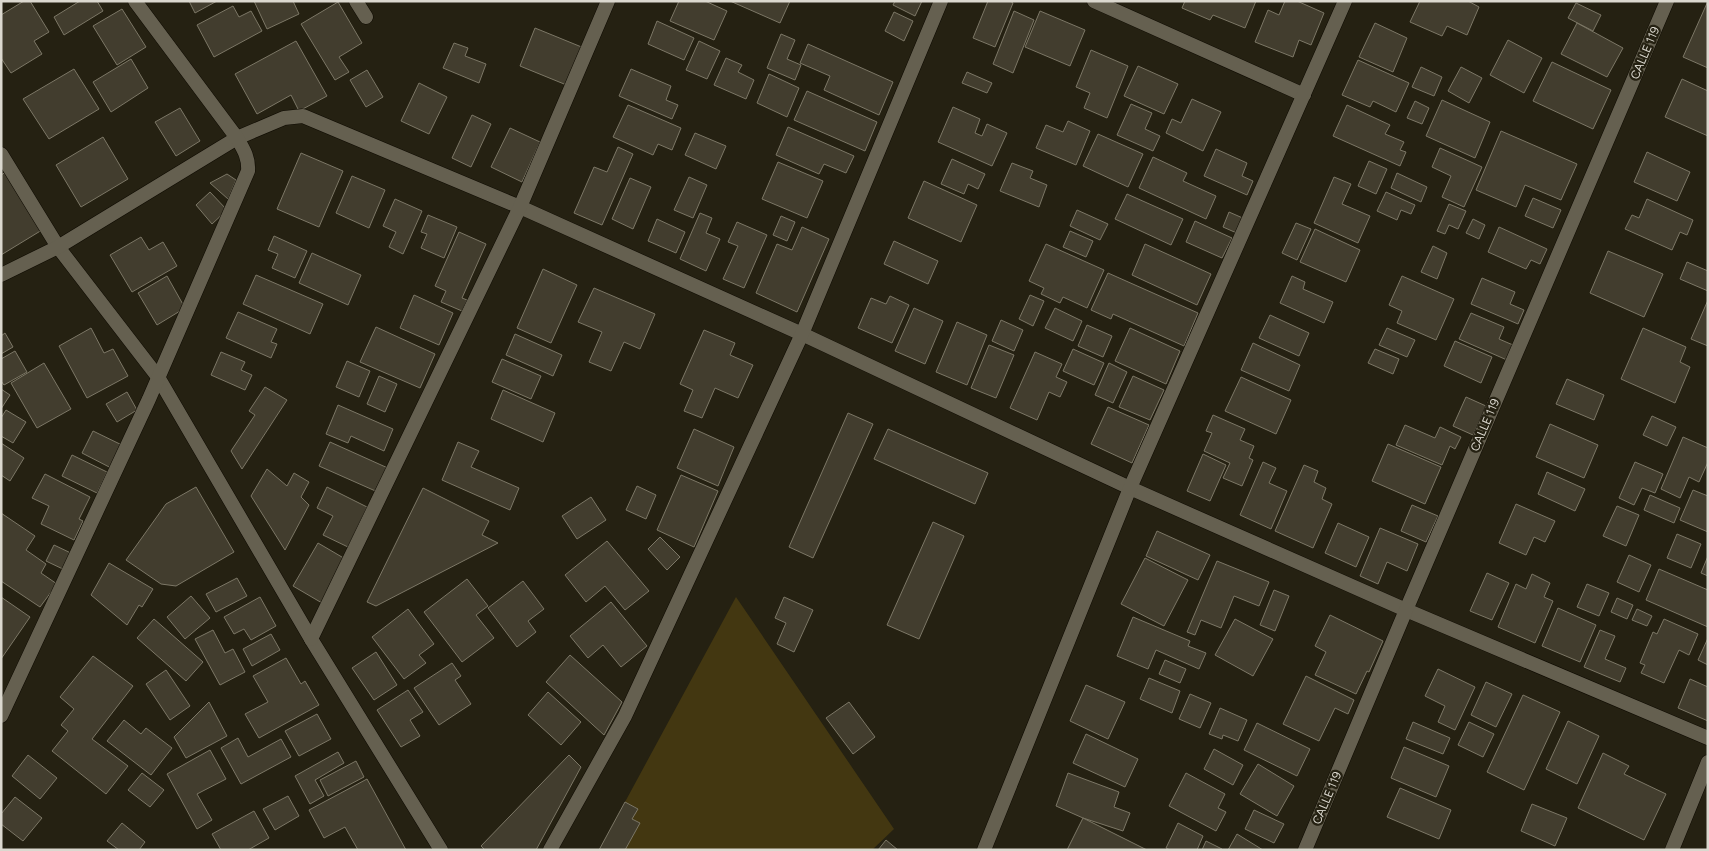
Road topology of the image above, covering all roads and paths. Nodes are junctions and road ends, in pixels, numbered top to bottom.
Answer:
1 (135, 1) edge
2 (356, 1) edge
3 (608, 1) edge
4 (942, 1) edge
5 (1094, 1) edge
6 (1344, 1) edge
7 (1667, 1) edge
8 (366, 17) dead end
9 (1304, 95) junction
10 (237, 138) junction
11 (1, 154) edge
12 (520, 207) junction
13 (58, 247) junction
14 (1, 275) edge
15 (802, 334) junction
16 (158, 377) junction
17 (1130, 488) junction
18 (1406, 610) junction
19 (311, 639) junction
20 (1, 716) edge
21 (1708, 738) edge
22 (1708, 762) edge
23 (441, 850) edge
24 (550, 850) edge
25 (984, 850) edge
26 (1305, 850) edge
27 (1672, 850) edge

1 - 10 street
2 - 8 street
3 - 12 street
4 - 15 street
5 - 9 street
6 - 9 street
7 - 18 street, CALLE 119
9 - 17 street
10 - 12 street
10 - 13 street
10 - 16 street
11 - 13 street
12 - 15 street
12 - 19 street
13 - 14 street
13 - 16 street
15 - 17 street
15 - 24 street
16 - 19 street
16 - 20 street
17 - 18 street
17 - 25 street
18 - 21 street
18 - 26 street, CALLE 119
19 - 23 street
22 - 27 street

